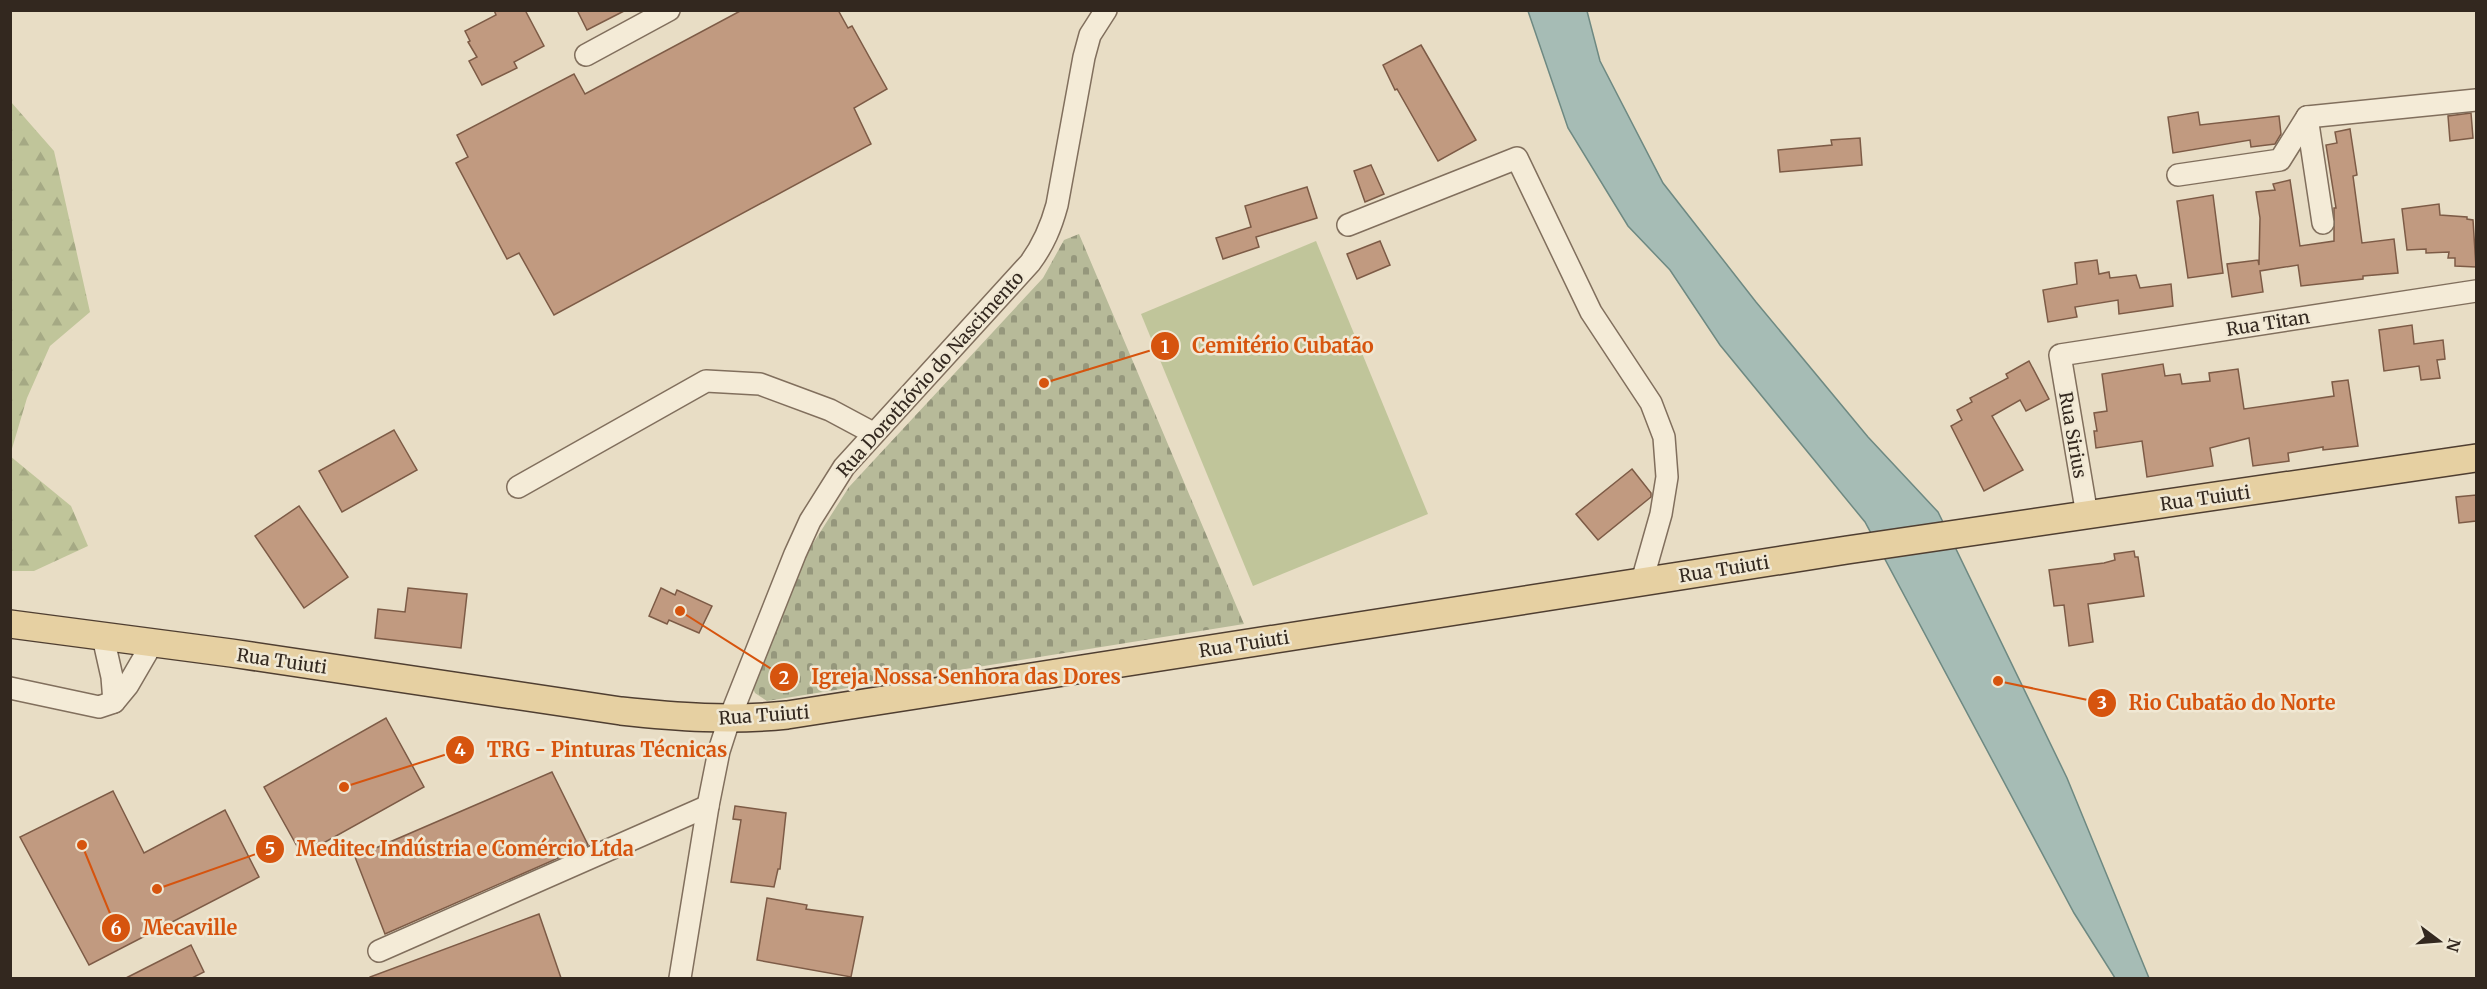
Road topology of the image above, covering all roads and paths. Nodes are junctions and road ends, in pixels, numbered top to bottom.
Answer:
1 (669, 10) edge
2 (1106, 10) edge
3 (586, 56) dead end
4 (2476, 100) edge
5 (2307, 117) junction
6 (2178, 175) dead end
7 (2322, 223) dead end
8 (1348, 225) dead end
9 (2476, 291) edge
10 (2060, 355) joint
11 (873, 433) junction
12 (2476, 458) edge
13 (518, 487) dead end
14 (2087, 515) junction
15 (1642, 581) junction
16 (10, 624) edge
17 (103, 637) junction
18 (153, 642) junction
19 (10, 688) edge
20 (114, 702) junction
21 (729, 720) junction
22 (708, 806) junction
23 (379, 951) dead end
24 (680, 978) edge

1 - 3 street
2 - 11 street, Rua Dorothóvio do Nascimento
4 - 5 street
5 - 6 street
5 - 7 street
8 - 15 street
9 - 10 street, Rua Titan
10 - 14 street, Rua Sirius
11 - 13 street
11 - 21 street, Rua Dorothóvio do Nascimento
12 - 14 main road, Rua Tuiuti
14 - 15 main road, Rua Tuiuti
15 - 21 main road, Rua Tuiuti
16 - 17 main road, Rua Tuiuti
17 - 18 main road, Rua Tuiuti
17 - 20 street
18 - 20 street
18 - 21 main road, Rua Tuiuti
19 - 20 street
21 - 22 street, Rua Dorothóvio do Nascimento
22 - 23 street
22 - 24 street, Rua Dorothóvio do Nascimento

